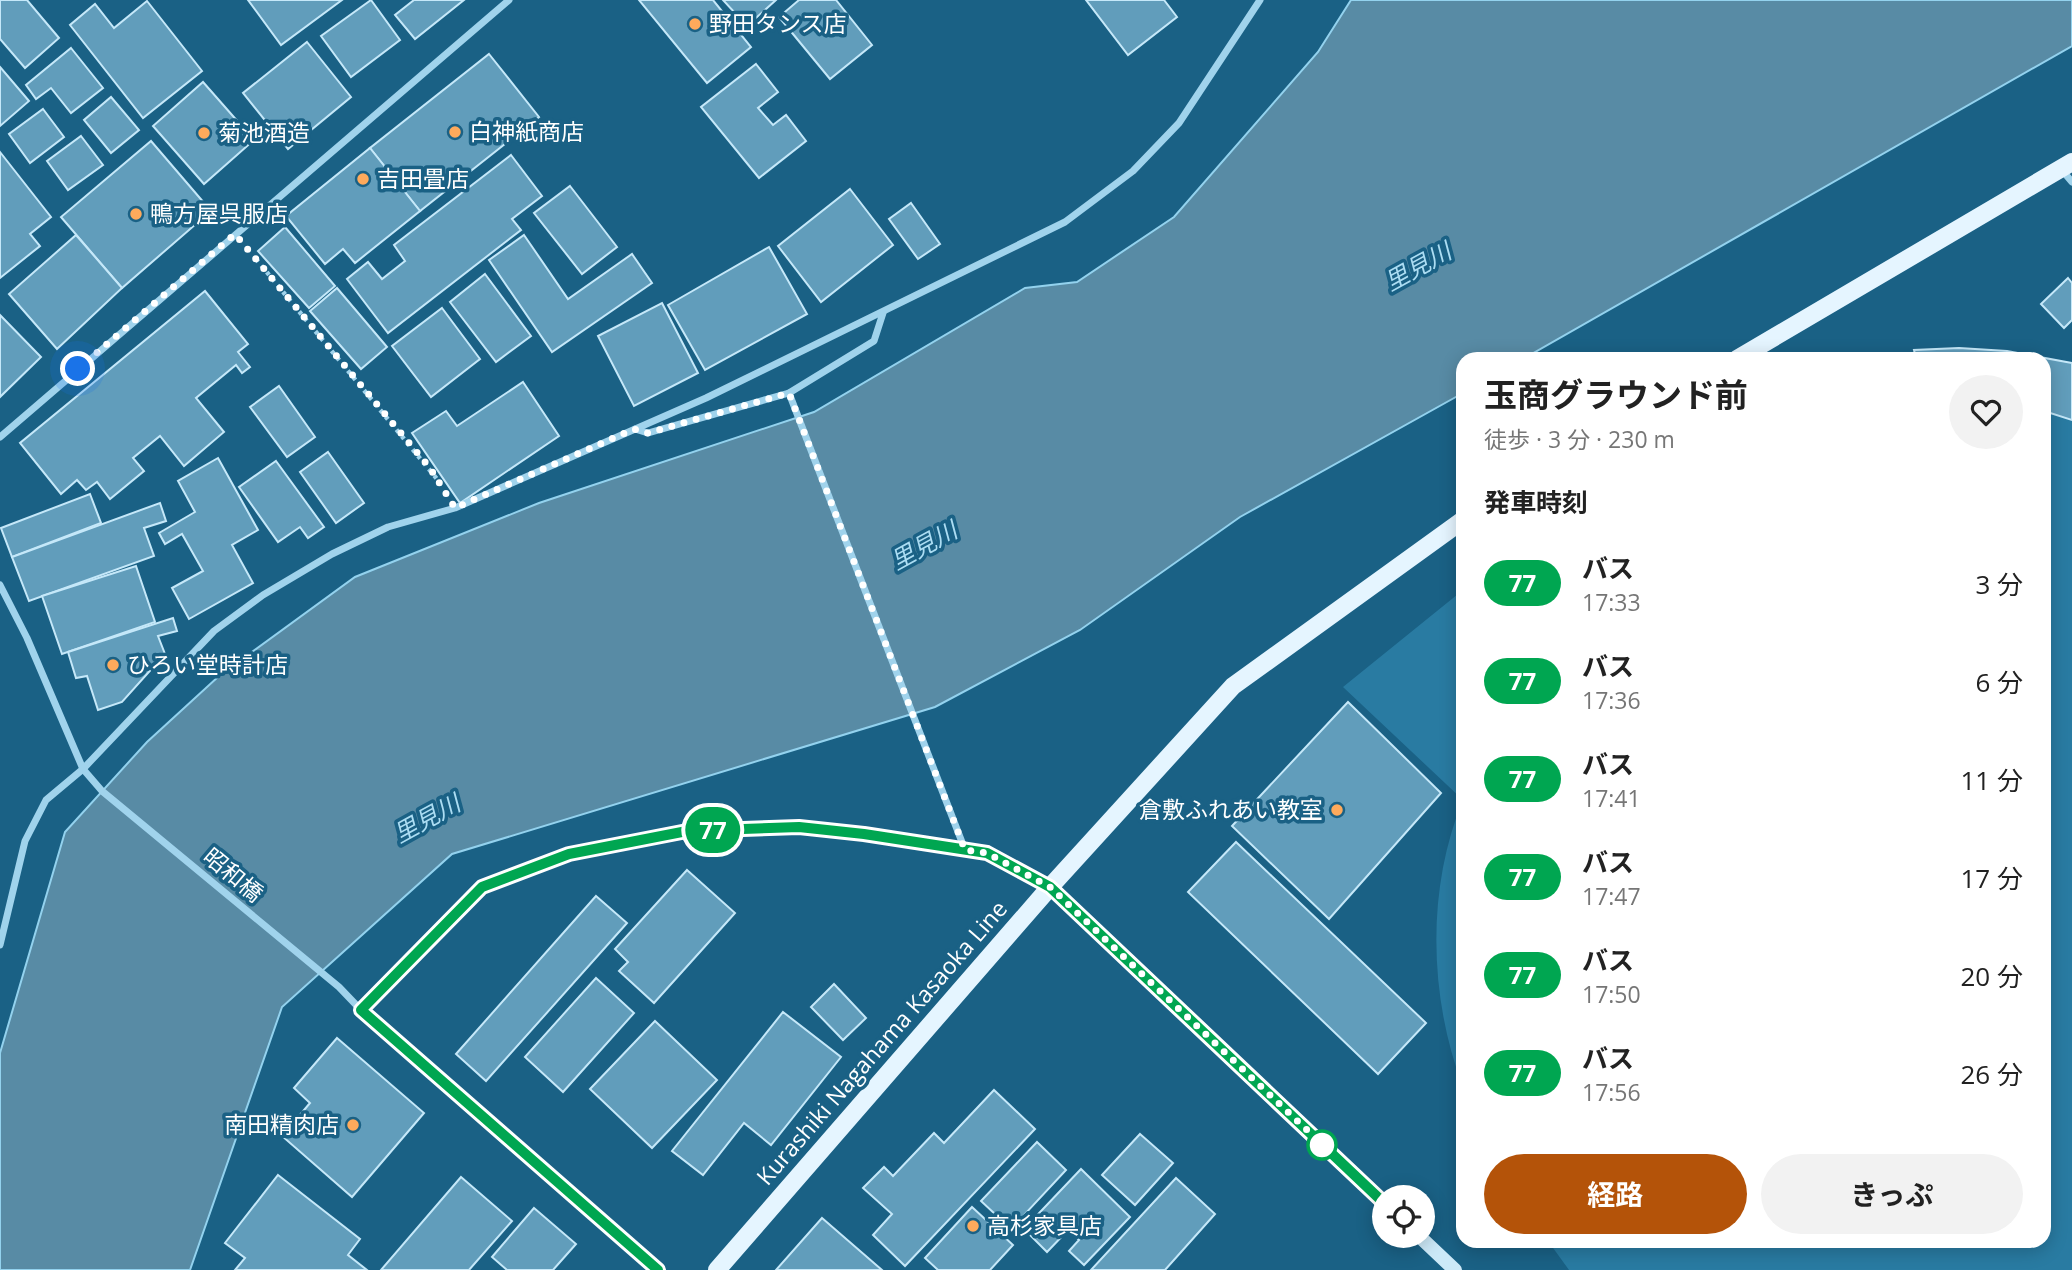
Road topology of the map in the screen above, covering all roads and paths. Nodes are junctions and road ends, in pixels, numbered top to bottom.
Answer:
1 (509, 0) edge
2 (1260, 0) edge
3 (2068, 171) edge
4 (235, 234) junction
5 (883, 313) junction
6 (1749, 352) edge
7 (789, 393) junction
8 (634, 429) junction
9 (0, 437) edge
10 (455, 508) junction
11 (1456, 525) edge
12 (0, 585) edge
13 (83, 769) junction
14 (965, 850) junction
15 (1050, 887) junction
16 (0, 945) edge
17 (361, 1010) junction
18 (1372, 1192) edge
19 (1432, 1248) edge
20 (658, 1270) edge
21 (717, 1270) edge
22 (1455, 1270) edge

1 - 4 street
2 - 5 street
3 - 6 main road
4 - 9 street
4 - 10 path
5 - 7 street
5 - 8 street
7 - 8 street
7 - 14 street
8 - 10 street
10 - 13 street
11 - 15 main road, Kurashiki Nagahama Kasaoka Line
12 - 13 street, 昭和橋
13 - 16 street
13 - 17 street, 昭和橋
14 - 15 street
14 - 17 street
15 - 18 street
15 - 21 main road, Kurashiki Nagahama Kasaoka Line
17 - 20 street, 昭和橋
19 - 22 street

